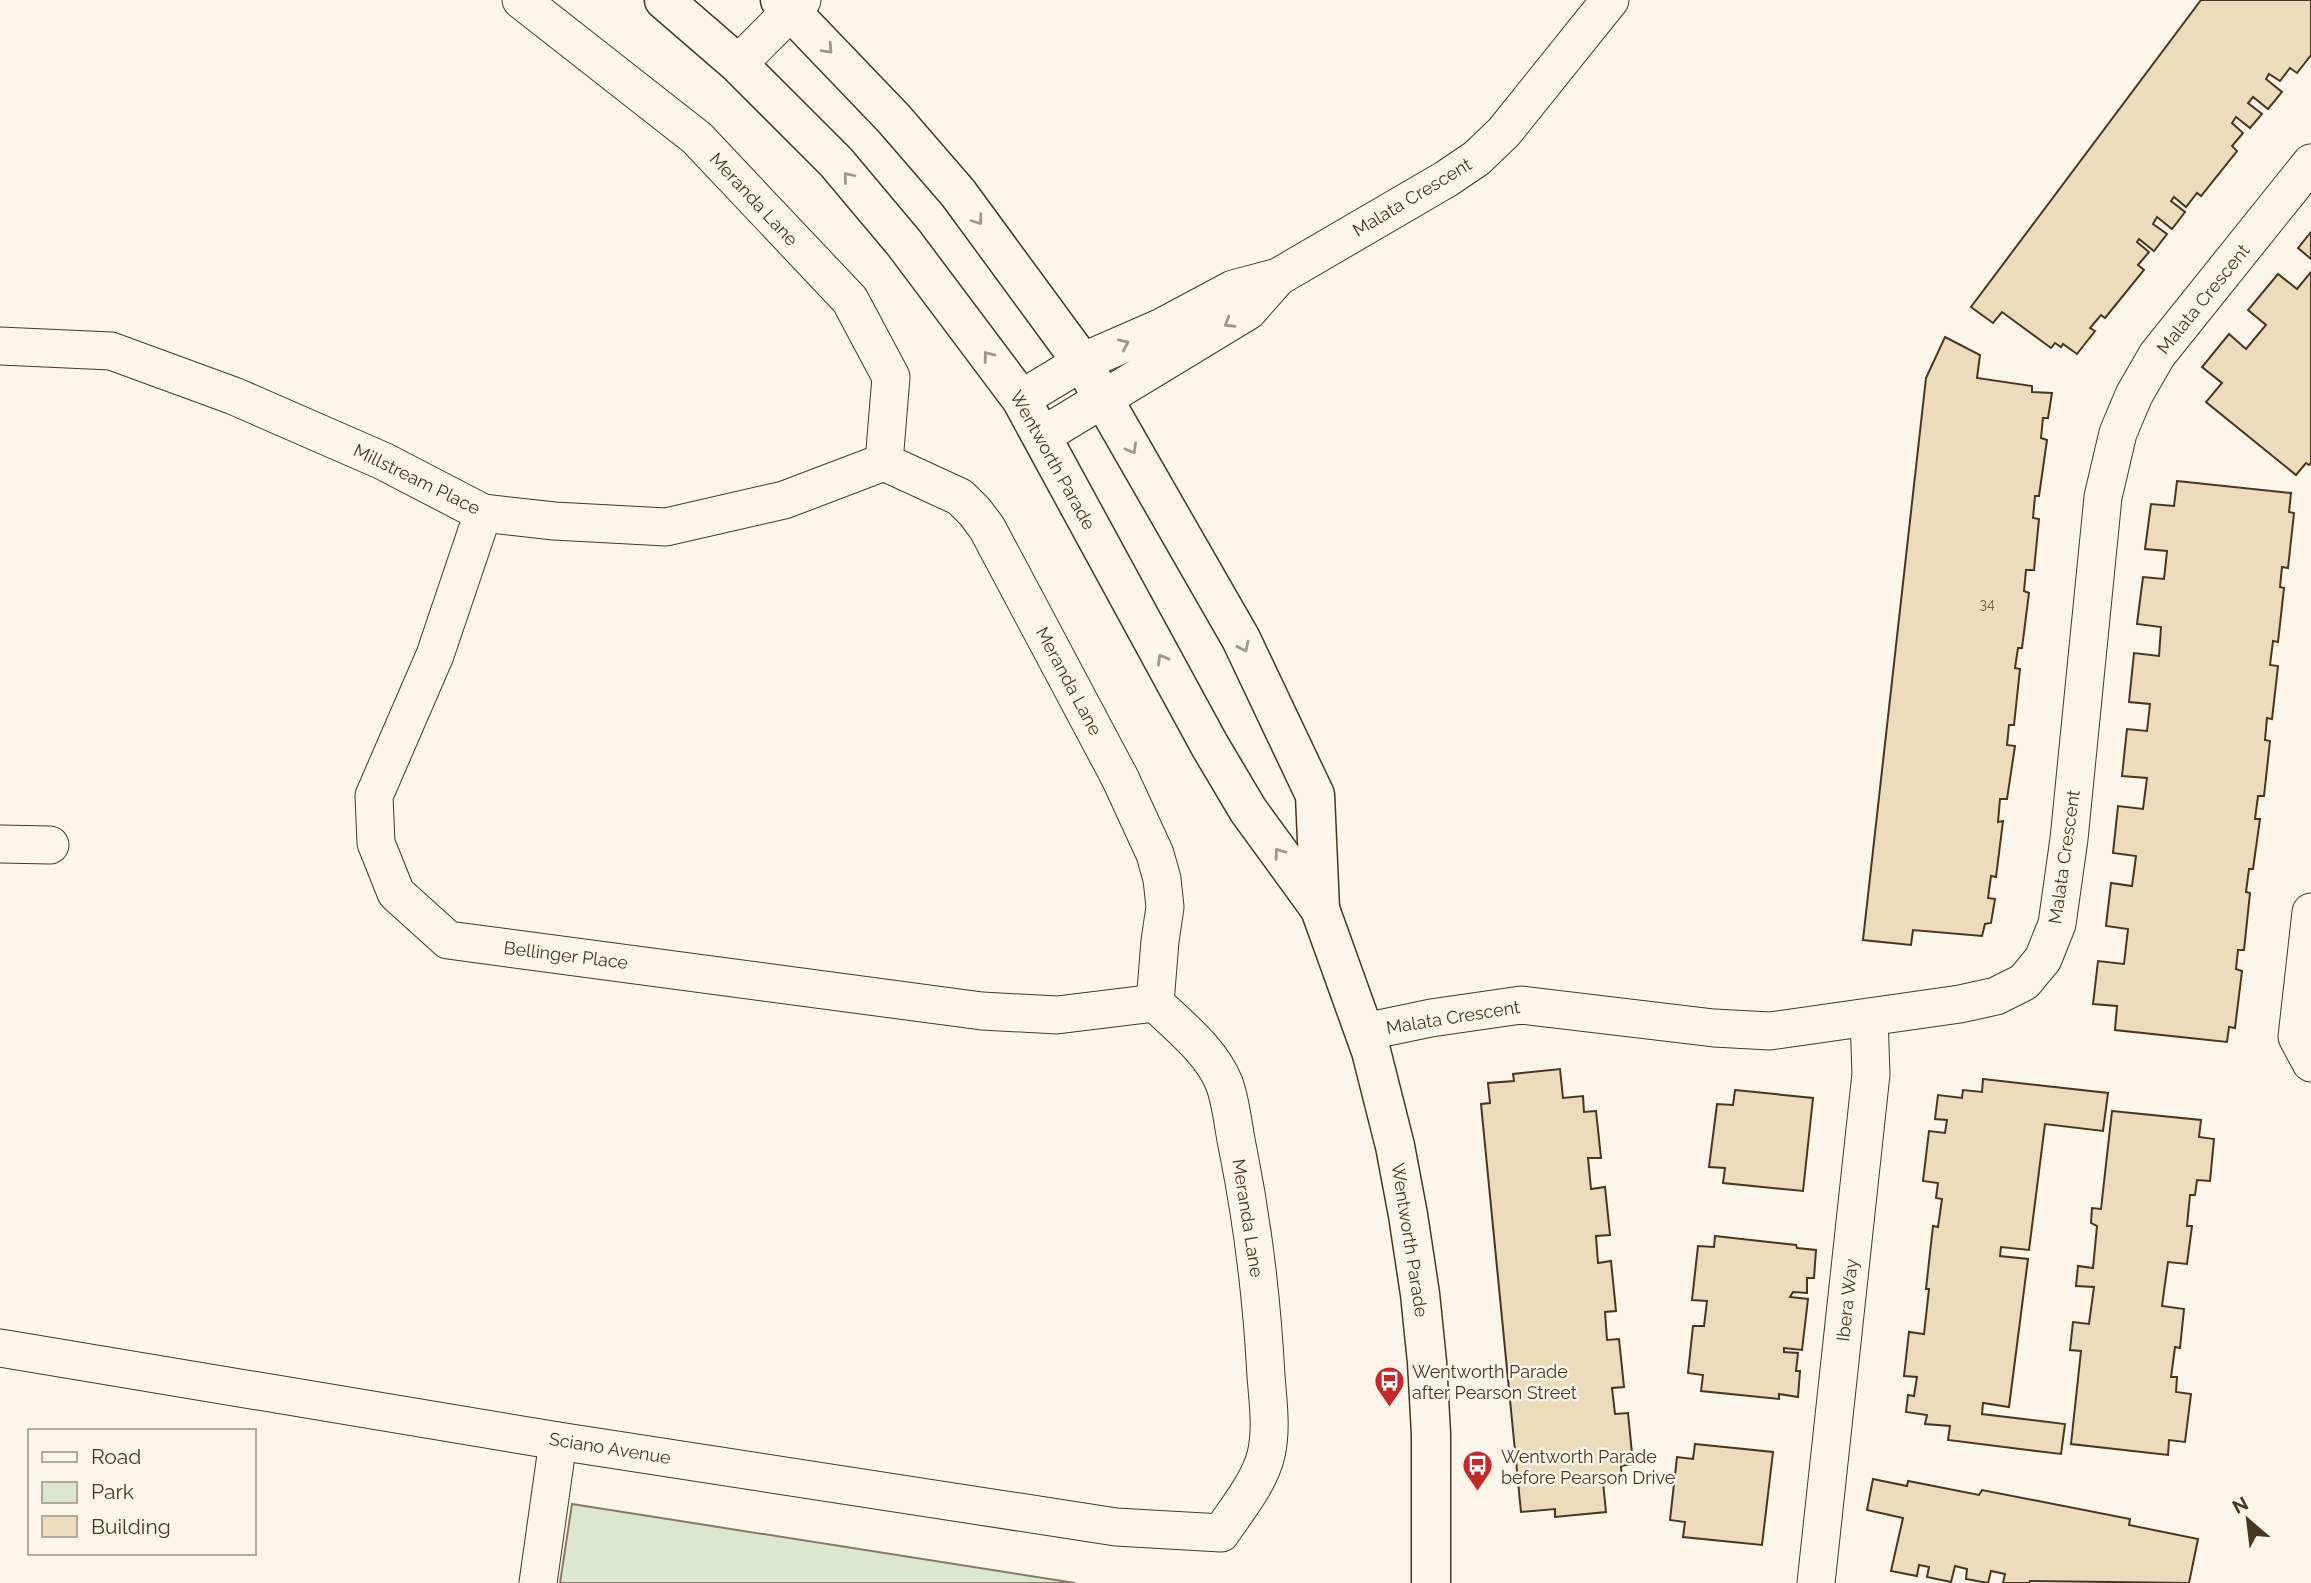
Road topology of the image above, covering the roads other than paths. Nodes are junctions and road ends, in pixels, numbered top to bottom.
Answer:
1 (521, 0) edge
2 (663, 0) edge
3 (1610, 0) edge
4 (791, 3) edge
5 (738, 64) junction
6 (2311, 163) edge
7 (1278, 277) junction
8 (0, 346) edge
9 (1082, 362) junction
10 (1021, 399) junction
11 (1102, 399) junction
12 (1042, 436) junction
13 (884, 462) junction
14 (484, 513) junction
15 (0, 844) edge
16 (50, 845) dead end
17 (1320, 909) junction
18 (2311, 912) edge
19 (1155, 1003) junction
20 (1869, 1017) junction
21 (1364, 1032) junction
22 (2311, 1063) edge
23 (0, 1348) edge
24 (558, 1441) junction
25 (1221, 1533) joint
26 (538, 1583) edge
27 (1431, 1583) edge
28 (1816, 1583) edge

1 - 13 street, Meranda Lane
2 - 5 street, Wentworth Parade
3 - 7 street, Malata Crescent
4 - 5 street
4 -> 9 street, Wentworth Parade
10 -> 5 street, Wentworth Parade
6 - 20 street, Malata Crescent
9 -> 7 street, Malata Crescent
7 -> 11 street, Malata Crescent
8 - 14 street, Millstream Place
9 - 10 street, Malata Crescent
9 - 11 street, Wentworth Parade
10 - 12 street, Wentworth Parade
11 - 12 street, Malata Crescent
11 -> 17 street, Wentworth Parade
17 -> 12 street, Wentworth Parade
13 - 14 street, Millstream Place
13 - 19 street, Meranda Lane
14 - 19 street, Bellinger Place
15 - 16 street
17 - 21 street, Wentworth Parade
18 - 22 street
19 - 25 street, Meranda Lane
20 - 21 street, Malata Crescent
20 - 28 street, Ibera Way
21 - 27 street, Wentworth Parade
23 - 24 street, Sciano Avenue
24 - 25 street, Sciano Avenue
24 - 26 street

